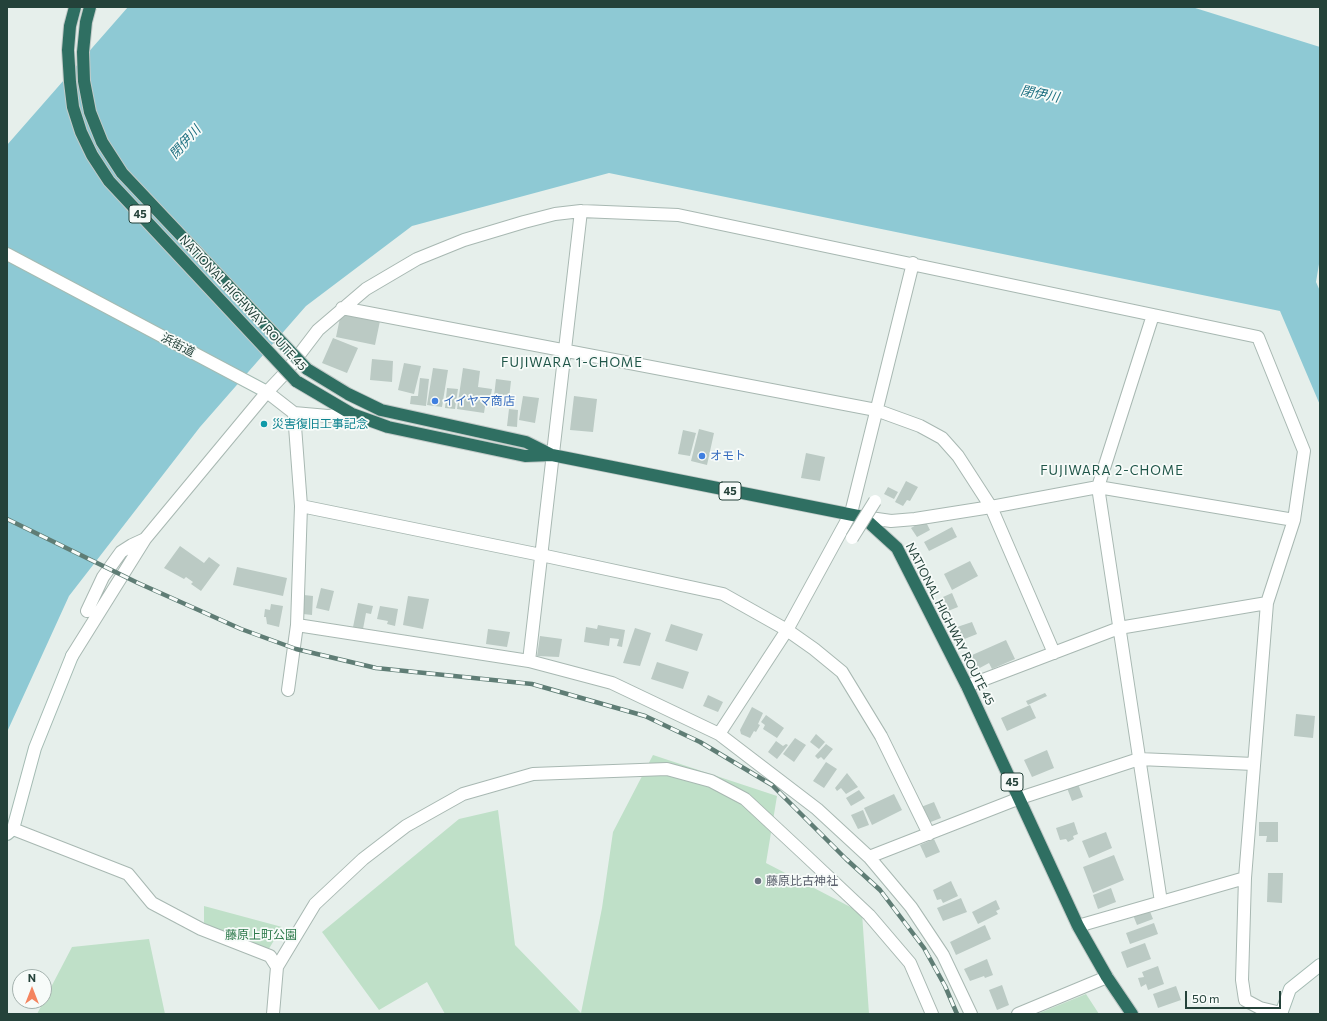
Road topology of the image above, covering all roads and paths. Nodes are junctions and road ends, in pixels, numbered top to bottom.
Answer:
1 (74, 7) edge
2 (90, 7) edge
3 (581, 211) junction
4 (7, 254) edge
5 (913, 263) junction
6 (342, 308) junction
7 (1153, 315) junction
8 (564, 350) junction
9 (267, 392) junction
10 (876, 410) junction
11 (294, 413) junction
12 (352, 414) junction
13 (552, 455) junction
14 (1098, 487) junction
15 (874, 501) dead end
16 (301, 506) junction
17 (991, 507) junction
18 (857, 515) junction
19 (1294, 520) junction
20 (852, 538) dead end
21 (145, 540) junction
22 (541, 555) junction
23 (1268, 603) junction
24 (87, 611) dead end
25 (297, 625) junction
26 (1119, 628) junction
27 (787, 630) junction
28 (1054, 654) junction
29 (529, 661) junction
30 (967, 686) junction
31 (288, 690) dead end
32 (719, 734) junction
33 (1139, 759) junction
34 (1254, 764) junction
35 (1020, 798) junction
36 (10, 832) edge
37 (929, 834) junction
38 (869, 857) junction
39 (1245, 878) junction
40 (1161, 902) junction
41 (1078, 926) junction
42 (1320, 965) edge
43 (277, 967) junction
44 (1107, 977) junction
45 (1281, 1013) edge
46 (273, 1014) edge
47 (932, 1014) edge
48 (970, 1014) edge
49 (1018, 1014) edge
50 (1132, 1014) edge

1 - 12 highway, NATIONAL HIGHWAY ROUTE 45 / 45, bridge
2 - 13 highway, NATIONAL HIGHWAY ROUTE 45 / 45, bridge
3 - 5 street
3 - 6 street
3 - 8 street
4 - 9 street, 浜街道
5 - 7 street
5 - 10 street
6 - 8 street
6 - 9 street
7 - 14 street
7 - 19 street
8 - 10 street
8 - 13 street
9 - 11 street, 浜街道
9 - 21 street
10 - 17 street
10 - 18 street
11 - 12 street
11 - 16 street
12 - 13 highway, NATIONAL HIGHWAY ROUTE 45 / 45
13 - 18 highway, NATIONAL HIGHWAY ROUTE 45 / 45
13 - 22 street
14 - 17 street
14 - 19 street
14 - 26 street
15 - 20 street, bridge
16 - 22 street
16 - 25 street
17 - 18 street
17 - 28 street
18 - 27 street
18 - 30 highway, NATIONAL HIGHWAY ROUTE 45 / 45
19 - 23 street
21 - 24 street
21 - 36 street
22 - 27 street
22 - 29 street
23 - 26 street
23 - 34 street
25 - 29 street
25 - 31 street
26 - 28 street
26 - 33 street
27 - 32 street
27 - 37 street
28 - 30 street
29 - 32 street
30 - 35 highway, NATIONAL HIGHWAY ROUTE 45 / 45
32 - 38 street
33 - 34 street
33 - 35 street
33 - 40 street
34 - 39 street
35 - 37 street
35 - 41 highway, NATIONAL HIGHWAY ROUTE 45 / 45
36 - 43 street
37 - 38 street
38 - 48 street
39 - 40 street
39 - 45 street
40 - 41 street
41 - 44 highway, NATIONAL HIGHWAY ROUTE 45 / 45
42 - 45 street
43 - 46 street
43 - 47 street
44 - 49 street
44 - 50 highway, NATIONAL HIGHWAY ROUTE 45 / 45

